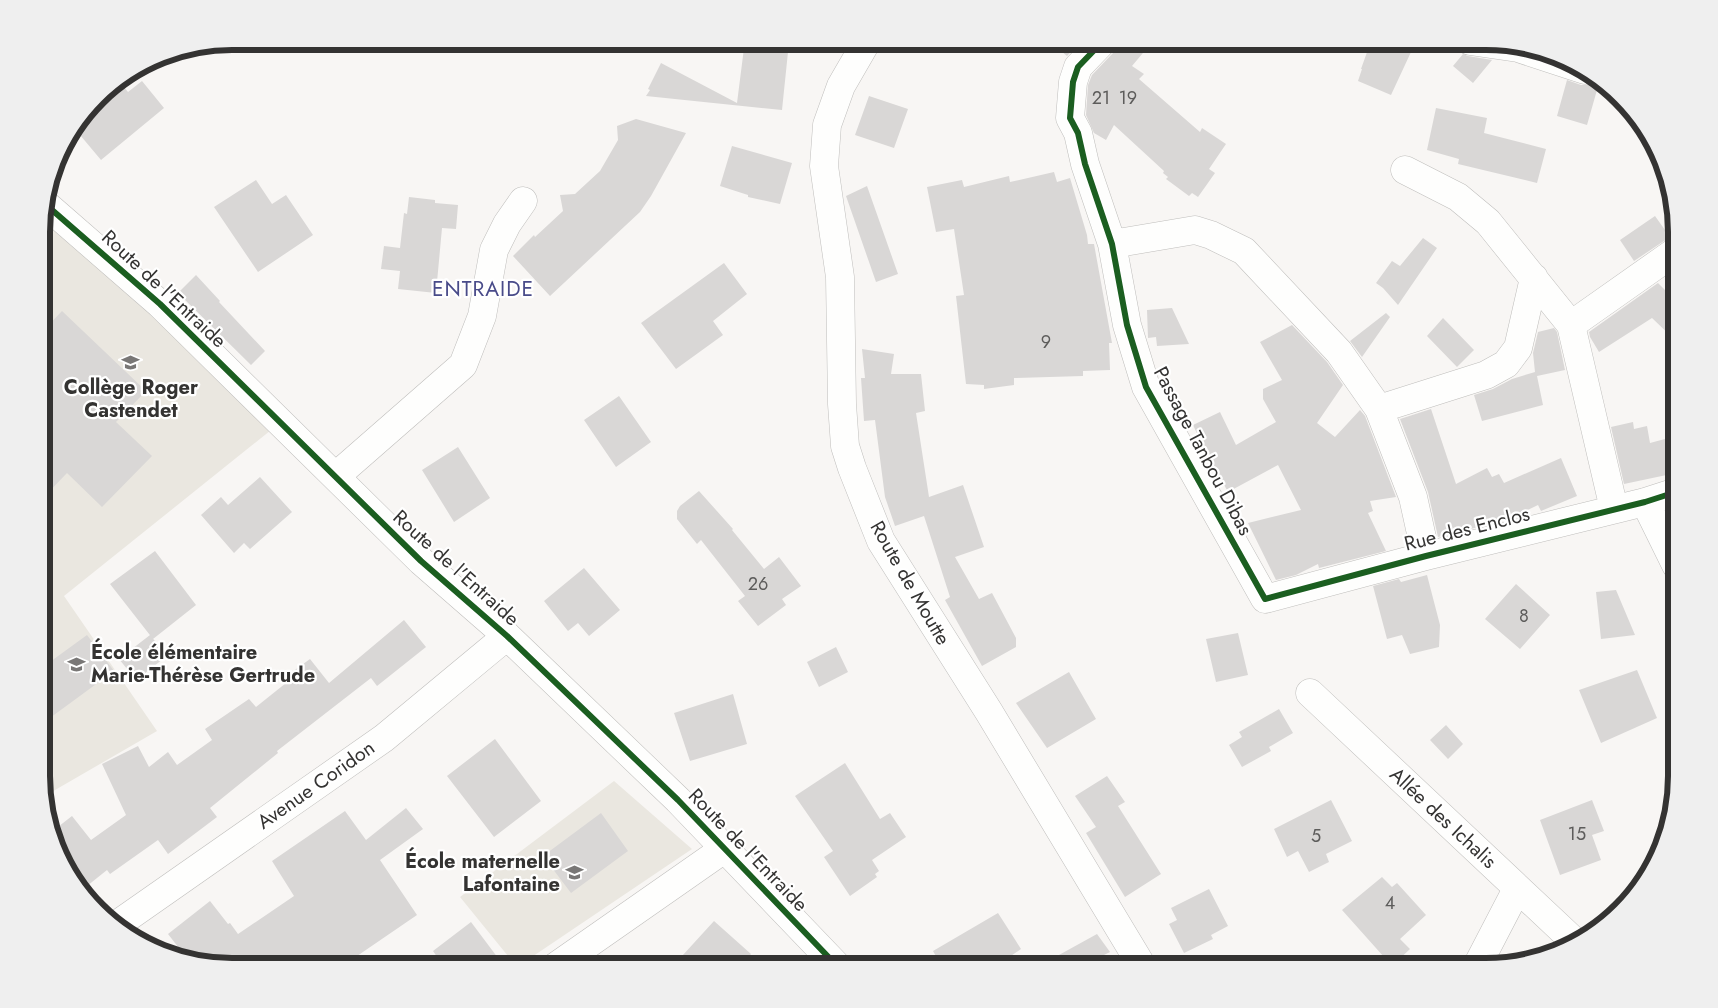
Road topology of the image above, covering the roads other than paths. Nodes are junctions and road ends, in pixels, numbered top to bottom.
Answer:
1 (863, 50) edge
2 (1094, 50) edge
3 (1405, 170) dead end
4 (523, 201) dead end
5 (52, 210) edge
6 (1112, 244) junction
7 (1668, 257) edge
8 (1534, 278) junction
9 (1572, 325) junction
10 (1379, 409) junction
11 (336, 476) junction
12 (1668, 495) edge
13 (1645, 502) junction
14 (1614, 509) junction
15 (1668, 549) edge
16 (1426, 556) junction
17 (1265, 599) joint
18 (508, 636) junction
19 (1310, 693) dead end
20 (724, 849) junction
21 (1517, 889) junction
22 (122, 921) edge
23 (1570, 938) edge
24 (569, 958) edge
25 (830, 958) edge
26 (1137, 958) edge
27 (1481, 958) edge

1 - 26 street, Route de Moutte
2 - 6 street, Passage Tanbou Dibas
3 - 8 street
4 - 11 street
5 - 11 street, Route de l'Entraide
6 - 10 street
6 - 17 street, Passage Tanbou Dibas
7 - 9 street
8 - 9 street
8 - 10 street
9 - 14 street
10 - 16 street
11 - 18 street, Route de l'Entraide
12 - 13 street, Rue des Enclos
13 - 14 street, Rue des Enclos
13 - 15 street
14 - 16 street, Rue des Enclos
16 - 17 street, Rue des Enclos
18 - 20 street, Route de l'Entraide
18 - 22 street, Avenue Coridon
19 - 21 street, Allée des Ichalis
20 - 24 street
20 - 25 street, Route de l'Entraide
21 - 23 street, Allée des Ichalis
21 - 27 street

